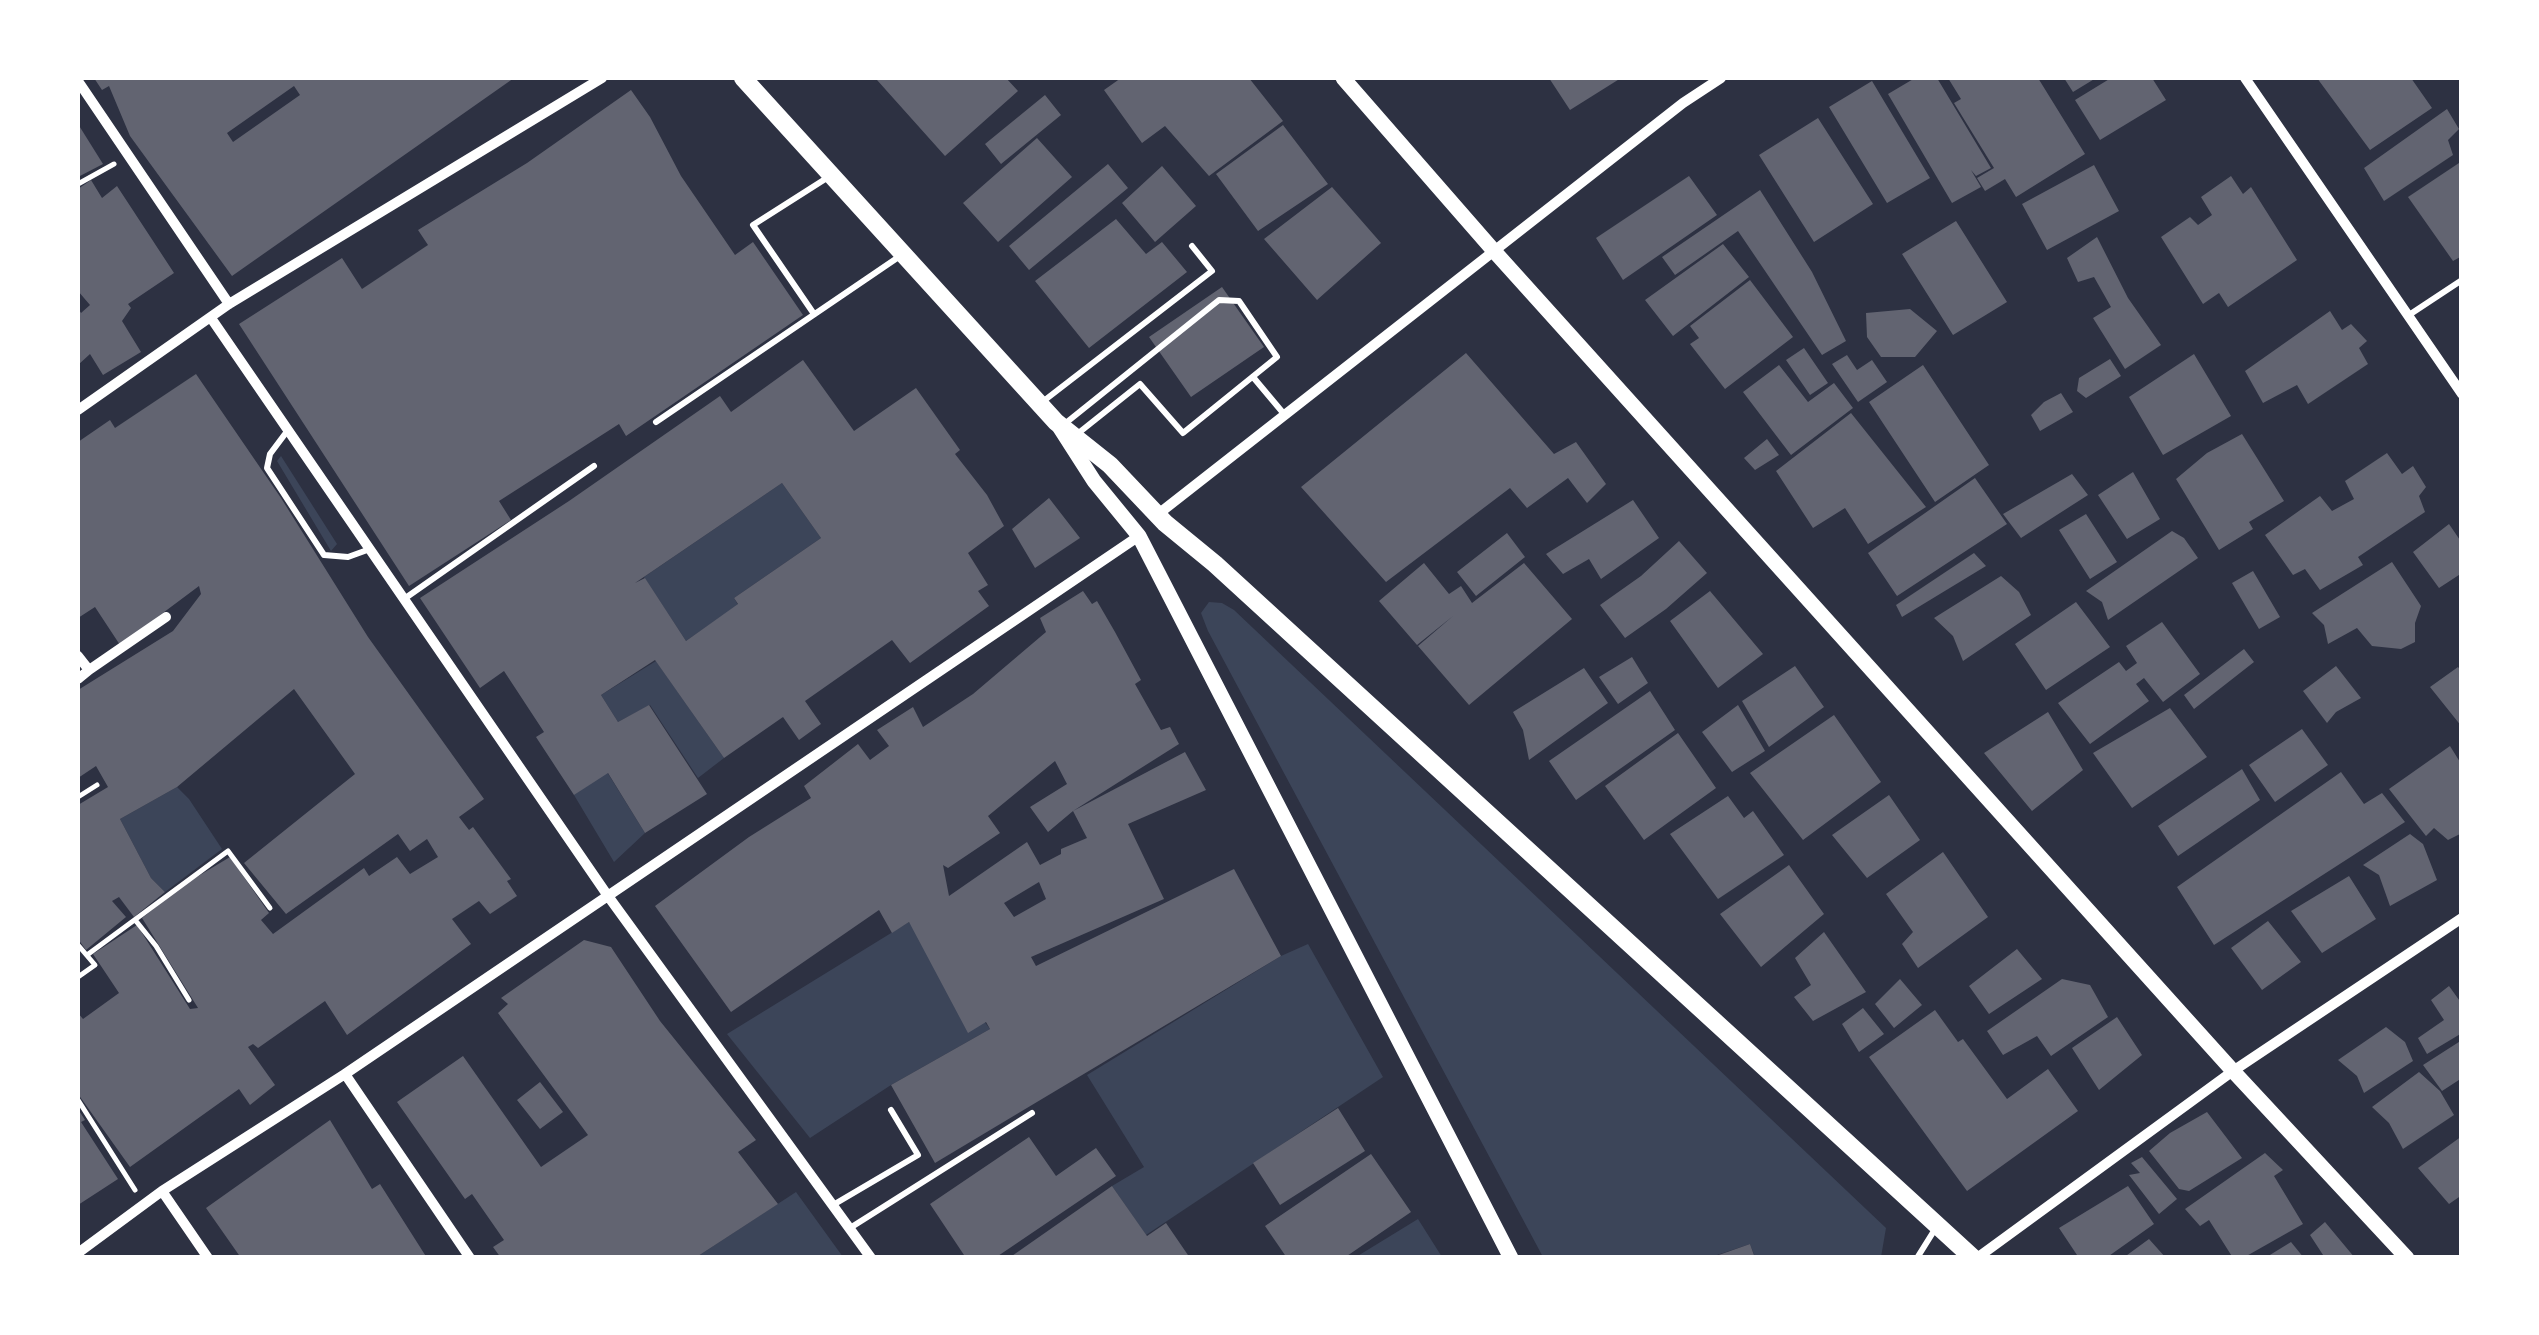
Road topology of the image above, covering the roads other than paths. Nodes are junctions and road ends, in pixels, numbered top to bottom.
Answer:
1 (602, 78) edge
2 (744, 78) edge
3 (1343, 78) edge
4 (1721, 78) edge
5 (2245, 78) edge
6 (78, 81) edge
7 (833, 174) junction
8 (1192, 246) dead end
9 (1494, 251) junction
10 (904, 253) junction
11 (2462, 280) edge
12 (230, 304) junction
13 (814, 314) junction
14 (2410, 315) junction
15 (211, 318) junction
16 (1253, 377) junction
17 (2462, 394) edge
18 (1040, 404) junction
19 (78, 410) edge
20 (1285, 416) junction
21 (656, 422) dead end
22 (1063, 429) junction
23 (288, 430) junction
24 (594, 466) dead end
25 (1158, 515) junction
26 (1139, 536) junction
27 (370, 549) junction
28 (404, 598) junction
29 (166, 618) dead end
30 (78, 656) edge
31 (89, 670) junction
32 (78, 678) edge
33 (608, 896) junction
34 (2462, 918) edge
35 (2232, 1071) junction
36 (345, 1074) junction
37 (891, 1110) dead end
38 (1032, 1113) dead end
39 (162, 1191) junction
40 (834, 1206) junction
41 (1938, 1225) junction
42 (850, 1228) junction
43 (78, 1254) edge
44 (208, 1258) edge
45 (470, 1258) edge
46 (871, 1258) edge
47 (1510, 1258) edge
48 (1918, 1258) edge
49 (1975, 1258) edge
50 (2406, 1258) edge

1 - 12 street
2 - 7 main road
3 - 9 street
4 - 9 street
5 - 14 street
6 - 12 street
7 - 10 main road
7 - 13 lane
8 - 18 lane
9 - 20 street
9 - 35 street
10 - 13 lane
10 - 18 main road
11 - 14 lane
12 - 15 street
13 - 21 lane
14 - 17 street
15 - 19 street
15 - 23 street
16 - 20 lane
16 - 22 lane
16 - 22 lane
18 - 22 main road
20 - 25 street
22 - 25 main road
22 - 26 street
23 - 27 street
23 - 27 lane
24 - 28 lane
25 - 41 main road
26 - 33 street
26 - 47 street
27 - 28 street
28 - 33 street
29 - 31 street
30 - 31 street
31 - 32 street
33 - 36 street
33 - 40 street
34 - 35 street
35 - 49 street
35 - 50 street
36 - 39 street
36 - 45 street
37 - 40 lane
38 - 42 lane
39 - 43 street
39 - 44 street
40 - 42 street
41 - 48 lane
41 - 49 main road
42 - 46 street

